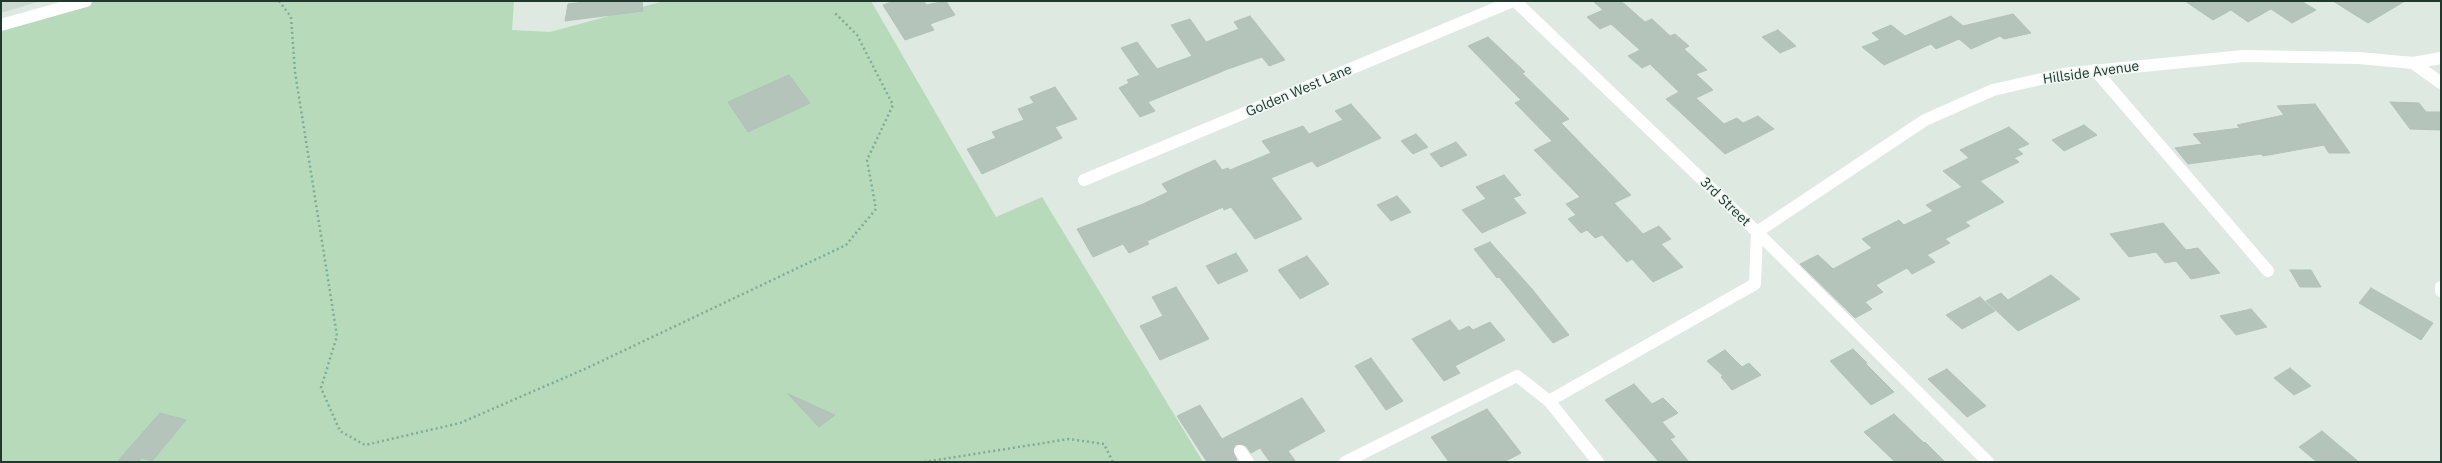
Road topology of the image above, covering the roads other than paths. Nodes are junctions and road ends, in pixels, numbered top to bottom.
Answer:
1 (86, 1) edge
2 (1514, 1) edge
3 (1, 25) edge
4 (2441, 58) edge
5 (2413, 63) junction
6 (2095, 70) junction
7 (2441, 83) edge
8 (1084, 180) dead end
9 (1757, 232) junction
10 (2268, 272) dead end
11 (2441, 287) edge
12 (2441, 291) edge
13 (1549, 402) junction
14 (1345, 462) edge
15 (1598, 462) edge
16 (1988, 462) edge

1 - 3 street
2 - 8 street, Golden West Lane
2 - 9 street, 3rd Street
4 - 5 street, Hillside Avenue
5 - 6 street, Hillside Avenue
5 - 7 street
6 - 9 street, Hillside Avenue
6 - 10 street
9 - 13 street, 3rd Street
9 - 16 street
11 - 12 street
13 - 14 street
13 - 15 street

